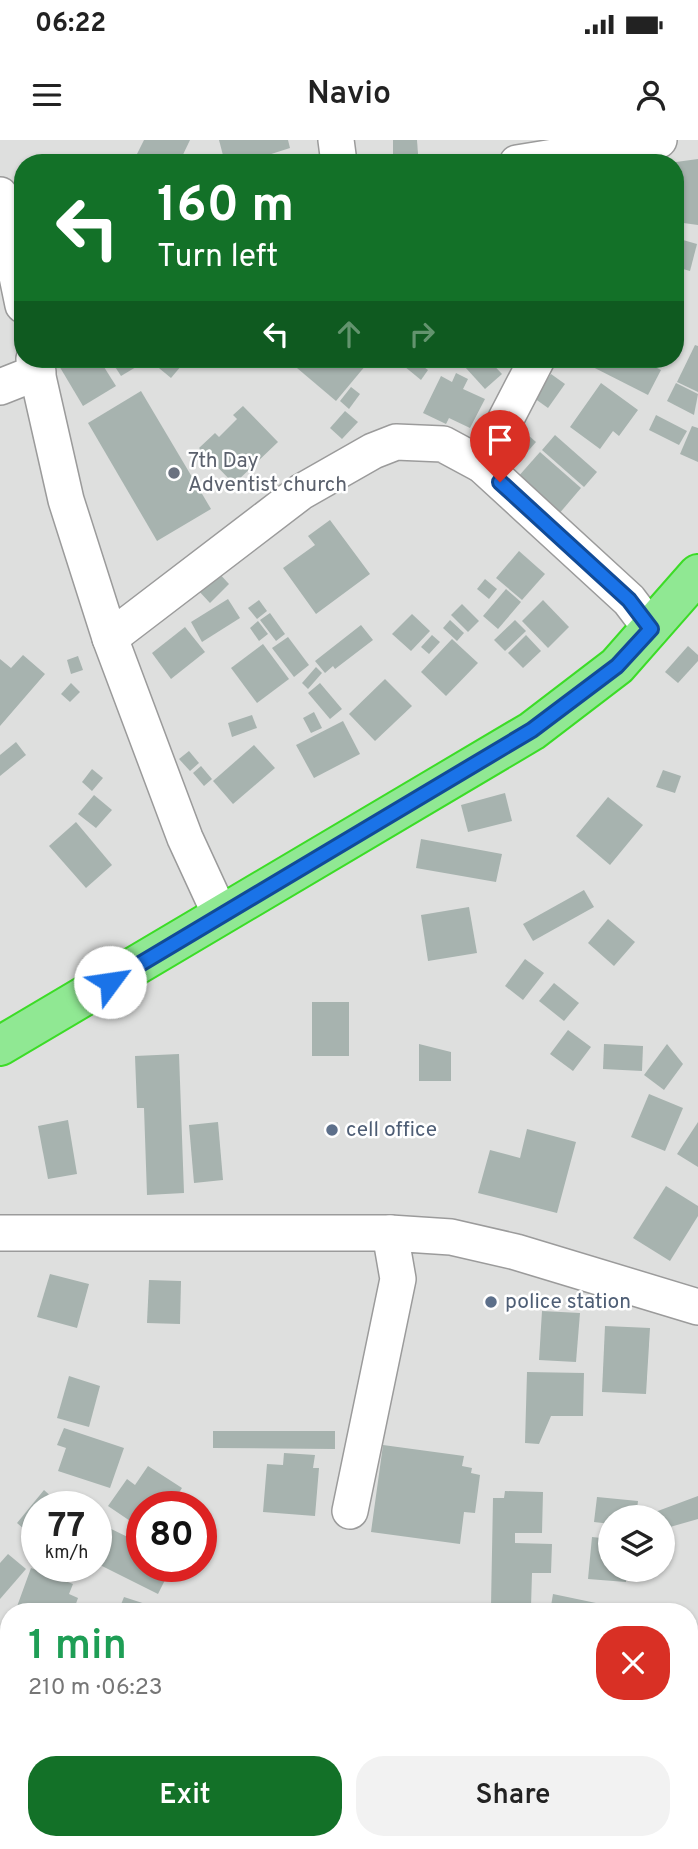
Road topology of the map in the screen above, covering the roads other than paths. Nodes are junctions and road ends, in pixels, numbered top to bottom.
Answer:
1 (659, 140) edge
2 (613, 151) edge
3 (589, 154) edge
4 (0, 195) edge
5 (14, 262) edge
6 (33, 368) edge
7 (36, 368) edge
8 (532, 368) edge
9 (0, 387) edge
10 (482, 465) junction
11 (698, 574) edge
12 (651, 629) junction
13 (110, 638) junction
14 (220, 914) junction
15 (0, 1046) edge
16 (0, 1233) edge
17 (390, 1233) junction
18 (698, 1307) edge
19 (350, 1511) dead end

1 - 2 street
2 - 3 street
4 - 5 street
6 - 9 street
7 - 13 street
8 - 10 street
10 - 12 street
10 - 13 street
11 - 12 highway
12 - 14 highway
13 - 14 street
14 - 15 highway
16 - 17 street
17 - 18 street
17 - 19 street

